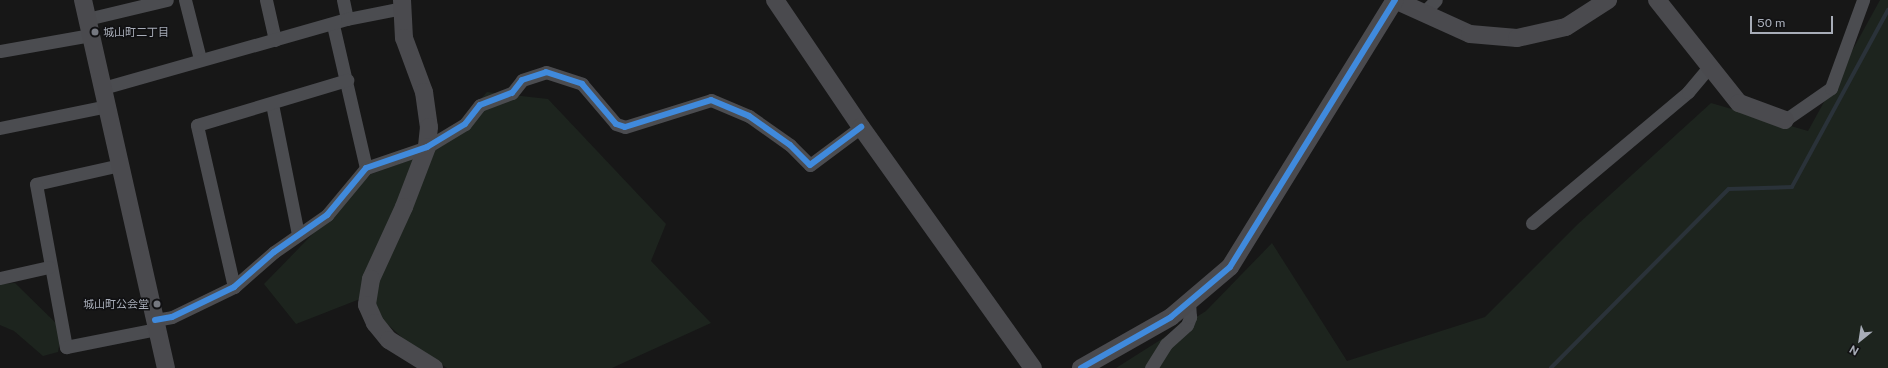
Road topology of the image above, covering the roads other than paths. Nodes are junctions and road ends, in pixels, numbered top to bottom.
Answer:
1 (83, 0) edge
2 (167, 0) edge
3 (185, 0) edge
4 (266, 0) edge
5 (342, 0) edge
6 (775, 0) edge
7 (1395, 0) edge
8 (1436, 0) edge
9 (1608, 0) edge
10 (1657, 0) edge
11 (1863, 0) edge
12 (402, 4) edge
13 (1423, 14) junction
14 (347, 19) junction
15 (333, 24) junction
16 (89, 27) junction
17 (275, 40) junction
18 (0, 51) edge
19 (200, 59) junction
20 (1710, 66) junction
21 (347, 80) junction
22 (103, 88) junction
23 (272, 104) junction
24 (107, 106) junction
25 (1785, 120) joint
26 (860, 127) junction
27 (0, 128) edge
28 (426, 146) junction
29 (120, 165) junction
30 (366, 168) junction
31 (1532, 223) dead end
32 (298, 234) junction
33 (49, 267) junction
34 (0, 278) edge
35 (234, 287) junction
36 (1189, 304) junction
37 (156, 324) junction
38 (166, 368) edge
39 (434, 368) edge
40 (1033, 368) edge
41 (1081, 368) edge
42 (1151, 368) edge

1 - 16 street
2 - 16 street
3 - 19 street
4 - 17 street
5 - 14 street
6 - 26 street
7 - 13 street
7 - 36 street
8 - 13 street
9 - 13 street
10 - 20 street
11 - 25 street
12 - 14 street
12 - 28 street
14 - 15 street
15 - 17 street
15 - 21 street
16 - 18 street
16 - 22 street
17 - 19 street
19 - 22 street
20 - 25 street
20 - 31 street
21 - 23 street
21 - 30 street
22 - 24 street
23 - 32 street
23 - 35 street
24 - 27 street
24 - 29 street
26 - 28 street
26 - 40 street
28 - 30 street
28 - 39 street
29 - 33 street
29 - 37 street
30 - 32 street
32 - 35 street
33 - 34 street
33 - 37 street
35 - 37 street
36 - 41 street
36 - 42 street
37 - 38 street

